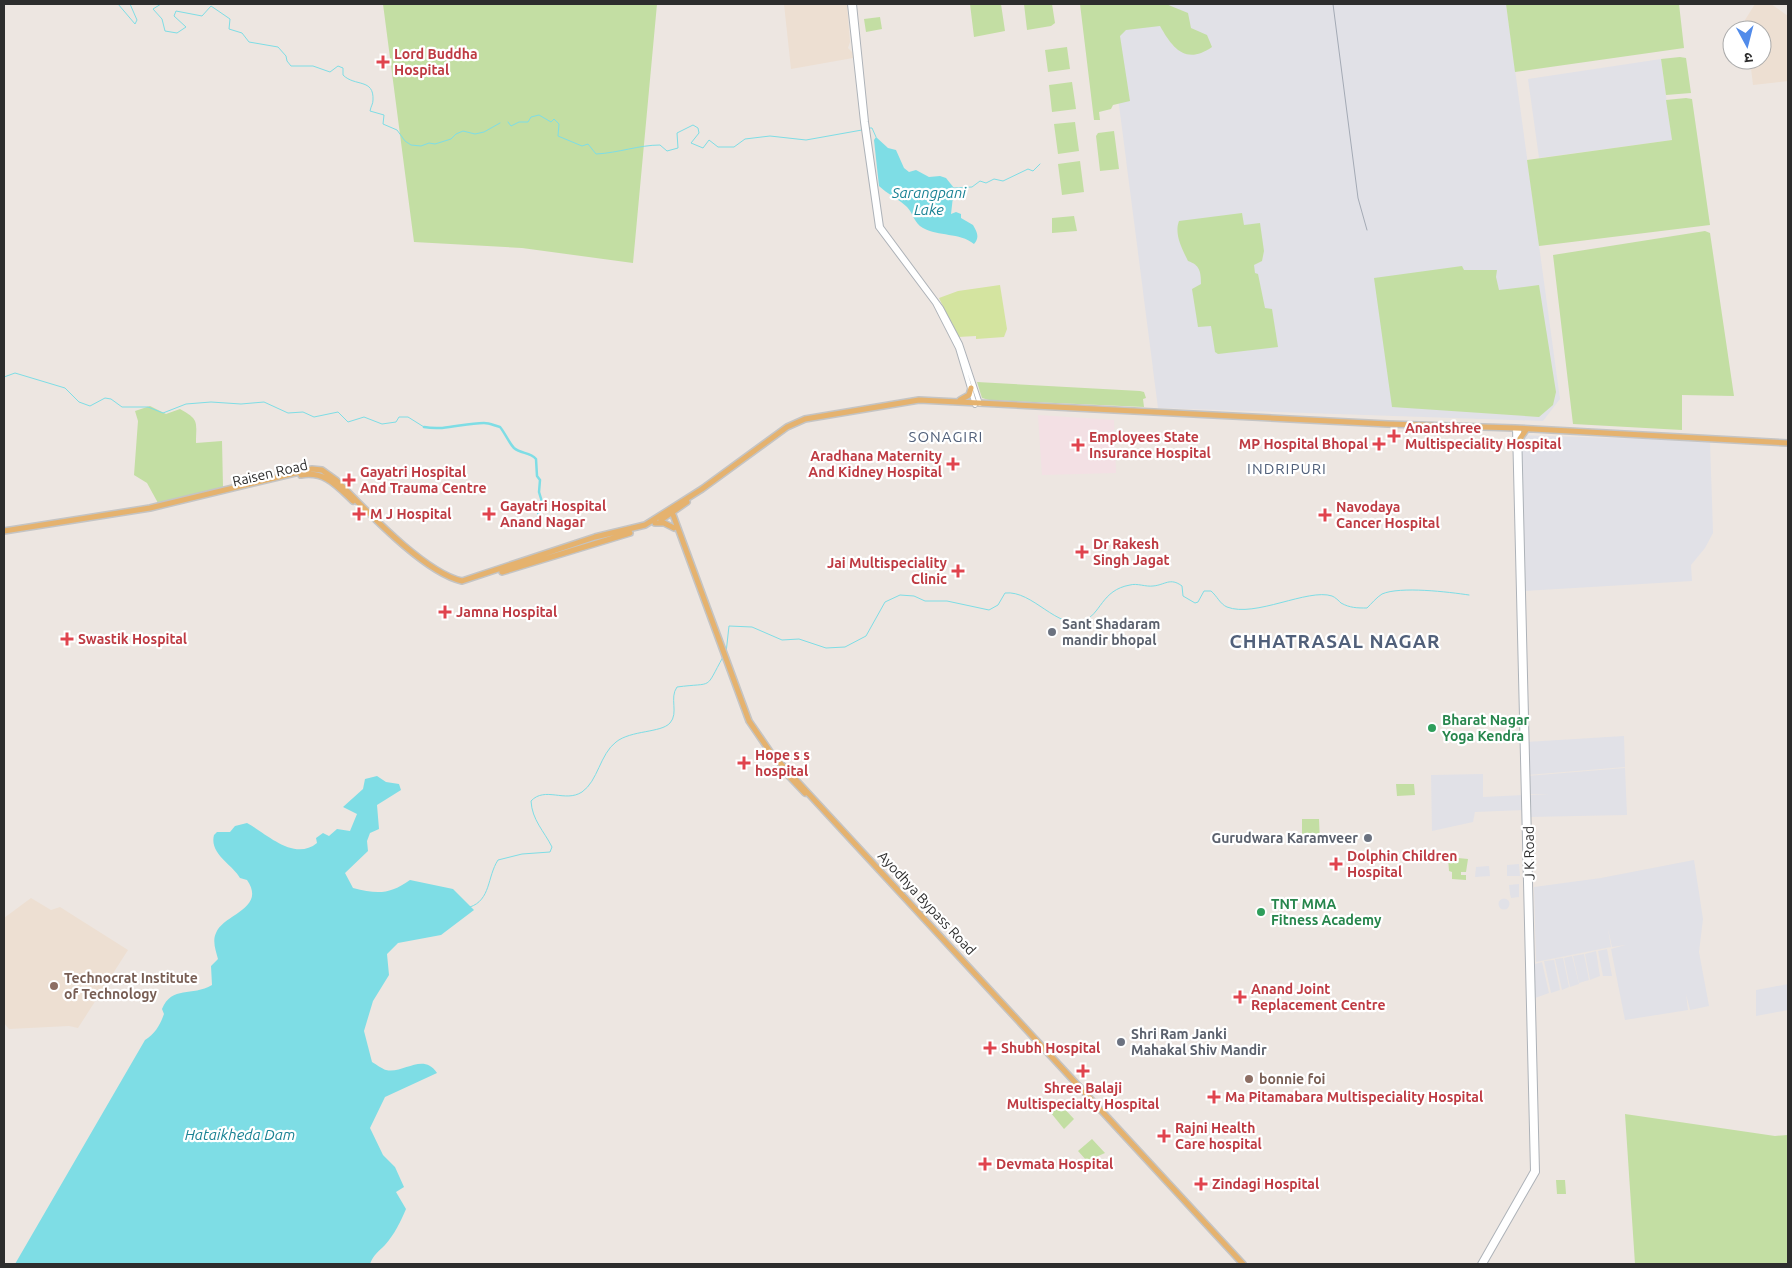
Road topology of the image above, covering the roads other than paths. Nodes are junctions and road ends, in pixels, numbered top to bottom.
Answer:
1 (852, 4) edge
2 (960, 348) junction
3 (971, 388) junction
4 (960, 401) junction
5 (977, 403) junction
6 (1517, 428) junction
7 (1526, 430) junction
8 (1519, 440) junction
9 (1788, 443) edge
10 (683, 505) junction
11 (670, 512) junction
12 (655, 523) junction
13 (675, 527) junction
14 (4, 532) edge
15 (597, 540) junction
16 (1526, 807) junction
17 (1166, 1184) junction
18 (1239, 1264) edge
19 (1243, 1264) edge
20 (1481, 1264) edge

1 - 2 main road
2 - 3 main road
2 - 5 main road
3 - 4 main road
3 - 5 main road
4 - 5 main road
4 - 11 main road
5 - 6 main road
5 - 10 main road
6 - 7 main road
6 - 8 main road, J K Road
6 - 9 main road
6 - 16 main road, J K Road
7 - 8 main road
7 - 9 main road
8 - 16 main road, J K Road
10 - 11 main road
10 - 13 main road
11 - 12 main road, Raisen Road
11 - 13 main road, Ayodhya Bypass Road
11 - 15 main road, Raisen Road
12 - 13 main road
12 - 15 main road, Raisen Road
13 - 17 main road, Ayodhya Bypass Road
14 - 15 main road, Raisen Road
16 - 20 main road, J K Road
17 - 18 main road, Ayodhya Bypass Road
17 - 19 main road, Ayodhya Bypass Road

